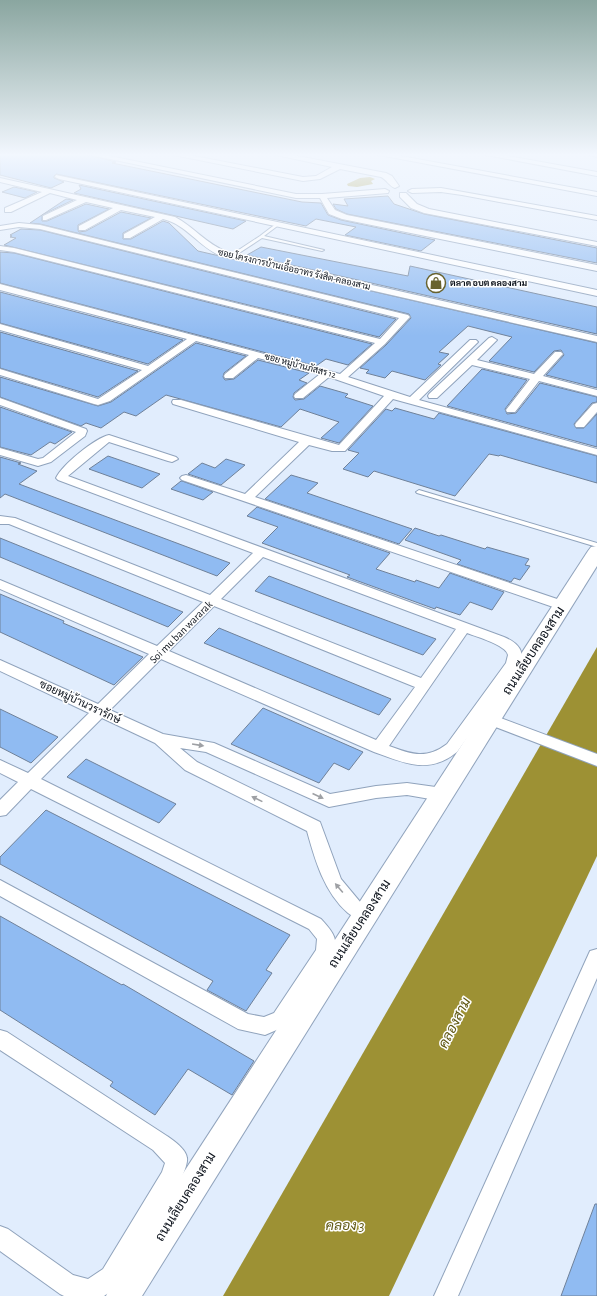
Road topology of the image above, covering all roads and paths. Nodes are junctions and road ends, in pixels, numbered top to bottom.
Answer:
1 (53, 214) edge
2 (107, 214) edge
3 (151, 214) edge
4 (234, 214) edge
5 (338, 214) edge
6 (445, 214) edge
7 (578, 214) edge
8 (161, 217) junction
9 (46, 218) dead end
10 (597, 218) edge
11 (278, 224) junction
12 (0, 228) edge
13 (82, 228) dead end
14 (127, 236) dead end
15 (261, 237) junction
16 (597, 244) edge
17 (0, 248) edge
18 (322, 250) dead end
19 (232, 256) junction
20 (597, 268) edge
21 (0, 287) edge
22 (597, 293) edge
23 (0, 327) edge
24 (195, 338) junction
25 (597, 339) edge
26 (492, 340) dead end
27 (382, 342) junction
28 (473, 342) dead end
29 (256, 354) junction
30 (558, 354) dead end
31 (469, 361) junction
32 (149, 369) junction
33 (0, 372) edge
34 (328, 373) junction
35 (229, 376) dead end
36 (342, 377) junction
37 (537, 377) junction
38 (597, 392) edge
39 (391, 395) junction
40 (299, 396) dead end
41 (433, 396) dead end
42 (0, 401) edge
43 (412, 401) junction
44 (177, 402) dead end
45 (597, 406) edge
46 (511, 410) dead end
47 (580, 425) dead end
48 (306, 441) junction
49 (0, 451) edge
50 (597, 452) edge
51 (172, 459) dead end
52 (186, 478) dead end
53 (419, 492) dead end
54 (247, 499) junction
55 (0, 520) edge
56 (597, 545) edge
57 (597, 551) edge
58 (261, 552) junction
59 (0, 584) edge
60 (212, 601) junction
61 (564, 606) junction
62 (464, 628) junction
63 (160, 653) junction
64 (0, 665) edge
65 (424, 686) junction
66 (101, 712) junction
67 (490, 719) junction
68 (160, 739) junction
69 (379, 748) junction
70 (597, 760) edge
71 (0, 766) edge
72 (30, 781) junction
73 (444, 793) junction
74 (0, 810) edge
75 (0, 887) edge
76 (368, 913) junction
77 (597, 957) edge
78 (0, 1039) edge
79 (0, 1237) edge
80 (123, 1296) edge
81 (446, 1296) edge

1 - 9 street
2 - 13 street
3 - 8 street, ซอย โครงการบ้านเอื้ออาทร รังสิต-คลองสาม
4 - 11 street
5 - 20 street
6 - 16 street
7 - 10 street
8 - 14 street
8 - 19 street, ซอย โครงการบ้านเอื้ออาทร รังสิต-คลองสาม
11 - 15 lane
11 - 22 street
12 - 27 street
15 - 18 lane
15 - 19 lane
17 - 27 street
19 - 25 street, ซอย โครงการบ้านเอื้ออาทร รังสิต-คลองสาม
21 - 24 street, ซอย หมู่บ้านภัสสร 12
23 - 32 street
24 - 29 street, ซอย หมู่บ้านภัสสร 12
24 - 32 street
26 - 31 street
27 - 36 street
28 - 43 street
29 - 34 street, ซอย หมู่บ้านภัสสร 12
29 - 35 street
30 - 37 street
31 - 37 street
31 - 41 street
32 - 33 street
34 - 36 street, ซอย หมู่บ้านภัสสร 12
34 - 40 street
36 - 39 street, ซอย หมู่บ้านภัสสร 12
37 - 38 street
37 - 46 street
39 - 43 street, ซอย หมู่บ้านภัสสร 12
39 - 48 street
42 - 49 street
43 - 50 street, ซอย หมู่บ้านภัสสร 12
44 - 48 street
45 - 47 street
48 - 54 street
51 - 58 street
52 - 54 street
53 - 56 lane
54 - 61 street
55 - 60 street
57 - 61 main road, ถนนเลียบคลองสาม
58 - 60 street, Soi mu ban wararak
58 - 62 street
59 - 63 street
60 - 63 street, Soi mu ban wararak
60 - 65 street
61 - 67 main road, ถนนเลียบคลองสาม
62 - 65 street
62 - 69 street
63 - 66 street, Soi mu ban wararak
63 - 69 street
64 - 66 street, ซอยหมู่บ้านวรารักษ์
65 - 69 street
66 - 68 street, ซอยหมู่บ้านวรารักษ์
66 - 72 street, Soi mu ban wararak
67 - 70 street
67 - 73 main road, ถนนเลียบคลองสาม
68 -> 73 street
76 -> 68 street
71 - 72 street
72 - 74 street, Soi mu ban wararak
72 - 75 street
73 - 76 main road, ถนนเลียบคลองสาม
76 - 80 main road, ถนนเลียบคลองสาม
77 - 81 street
78 - 79 street

